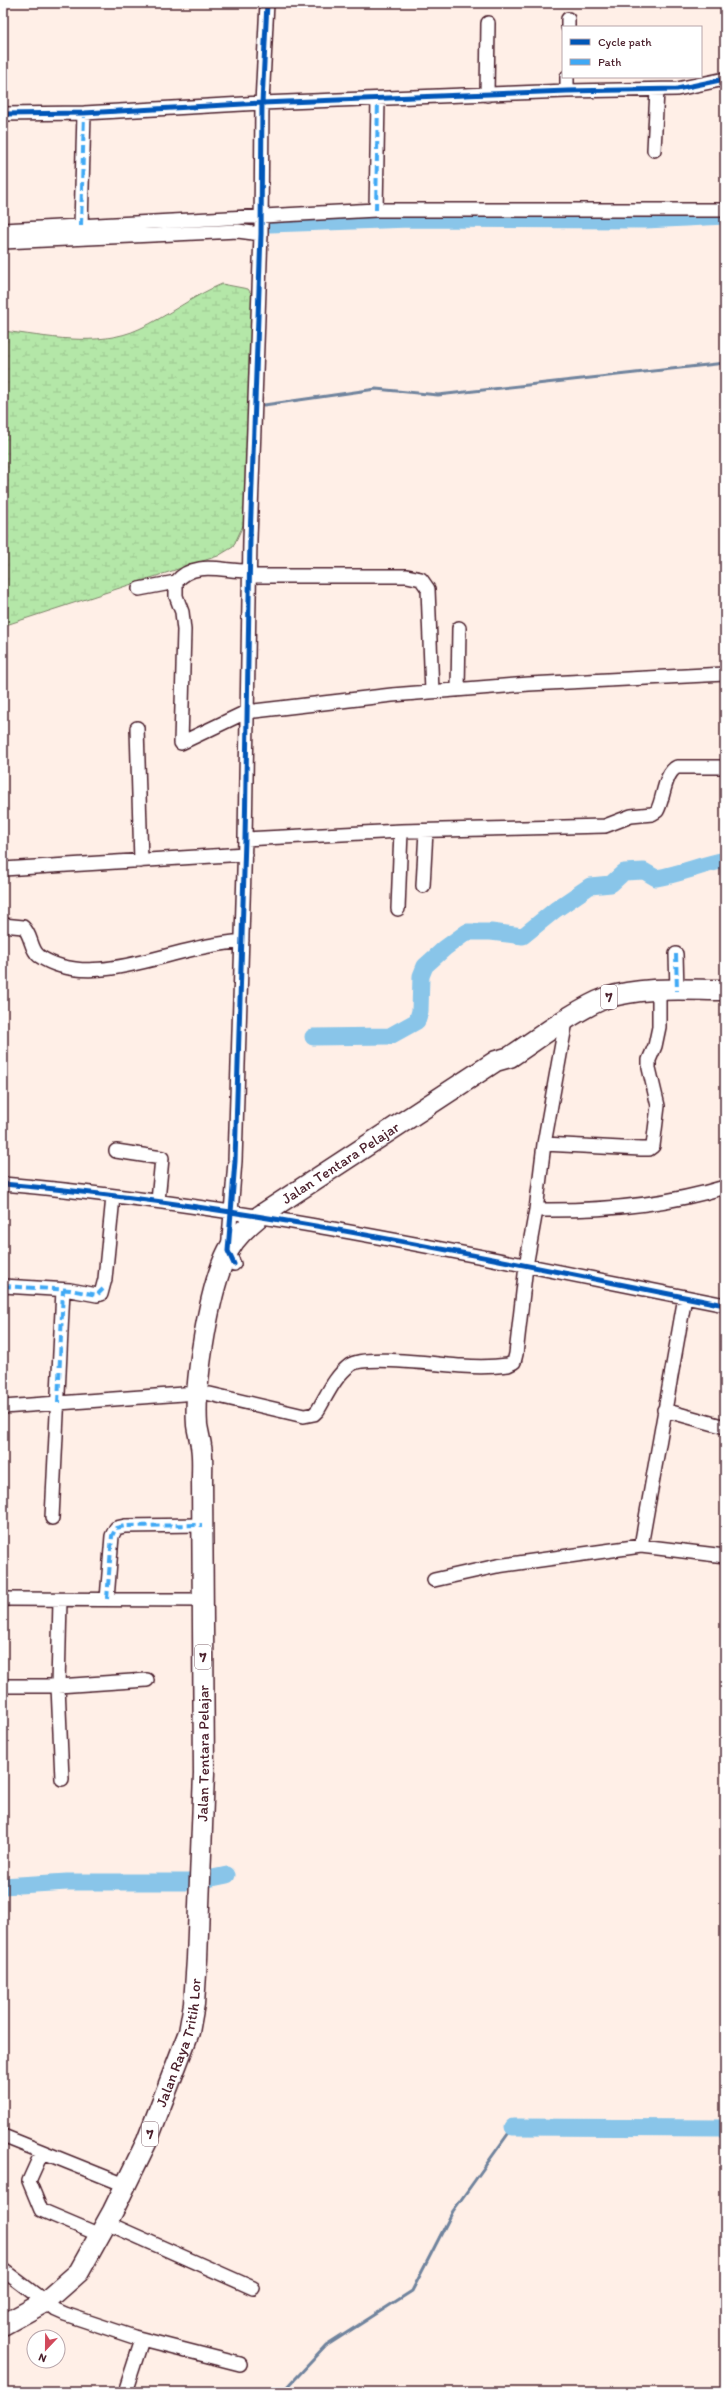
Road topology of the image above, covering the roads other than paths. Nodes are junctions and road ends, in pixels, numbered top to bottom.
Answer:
1 (267, 3) edge
2 (488, 23) dead end
3 (568, 78) edge
4 (725, 79) edge
5 (657, 90) junction
6 (567, 91) junction
7 (486, 96) junction
8 (378, 99) junction
9 (262, 103) junction
10 (84, 113) junction
11 (3, 114) edge
12 (654, 150) dead end
13 (376, 210) junction
14 (725, 210) edge
15 (261, 225) junction
16 (81, 226) junction
17 (3, 230) edge
18 (3, 242) edge
19 (250, 572) junction
20 (176, 582) junction
21 (139, 589) dead end
22 (459, 628) dead end
23 (725, 674) edge
24 (458, 690) junction
25 (432, 692) junction
26 (246, 712) junction
27 (137, 728) dead end
28 (725, 767) edge
29 (401, 831) junction
30 (426, 831) junction
31 (245, 839) junction
32 (245, 854) junction
33 (141, 861) junction
34 (3, 869) edge
35 (423, 886) dead end
36 (398, 909) dead end
37 (3, 925) edge
38 (242, 941) junction
39 (676, 954) dead end
40 (725, 990) edge
41 (668, 991) junction
42 (566, 1021) junction
43 (544, 1144) junction
44 (116, 1151) dead end
45 (3, 1184) edge
46 (725, 1187) edge
47 (113, 1197) junction
48 (158, 1201) junction
49 (536, 1210) junction
50 (231, 1211) junction
51 (270, 1217) junction
52 (231, 1258) junction
53 (526, 1266) junction
54 (3, 1286) edge
55 (63, 1290) junction
56 (685, 1297) junction
57 (725, 1305) edge
58 (203, 1393) junction
59 (58, 1403) junction
60 (3, 1407) edge
61 (664, 1410) junction
62 (725, 1427) edge
63 (52, 1518) dead end
64 (202, 1526) junction
65 (641, 1546) junction
66 (725, 1556) edge
67 (434, 1580) dead end
68 (3, 1599) edge
69 (107, 1599) junction
70 (60, 1600) junction
71 (203, 1600) junction
72 (147, 1680) dead end
73 (3, 1686) edge
74 (58, 1686) junction
75 (62, 1780) dead end
76 (200, 1893) joint
77 (3, 2136) edge
78 (42, 2152) junction
79 (126, 2186) junction
80 (103, 2229) junction
81 (3, 2270) edge
82 (253, 2288) dead end
83 (46, 2302) junction
84 (3, 2325) edge
85 (142, 2340) junction
86 (240, 2364) dead end
87 (125, 2392) edge

1 - 9 street
2 - 7 street
3 - 6 street
4 - 5 street
5 - 6 street
5 - 12 street
6 - 7 street
7 - 8 street
8 - 9 street
8 - 13 street
9 - 10 street
9 - 15 street
10 - 11 street
10 - 16 street
13 - 14 street
13 - 15 street
15 - 16 street
15 - 18 street
15 - 19 street
16 - 17 street
19 - 20 street
19 - 25 street
19 - 26 street
20 - 21 street
20 - 26 street
22 - 24 street
23 - 24 street
24 - 25 street
25 - 26 street
26 - 31 street
27 - 33 street
28 - 30 street
29 - 30 street
29 - 31 street
29 - 36 street
30 - 35 street
31 - 32 street
32 - 33 street
32 - 38 street
33 - 34 street
37 - 38 street
38 - 50 street
39 - 41 street
40 - 41 highway, Jalan Tentara Pelajar / 7
41 - 42 highway, Jalan Tentara Pelajar / 7
41 - 43 street
42 - 43 street
42 - 51 highway, Jalan Tentara Pelajar / 7
43 - 49 street
44 - 48 street
45 - 47 street
46 - 49 street
47 - 48 street
47 - 55 street
48 - 50 street
49 - 53 street
50 - 51 street
50 - 52 street
51 - 52 highway, Jalan Tentara Pelajar / 7
51 - 53 street
52 - 58 highway, Jalan Tentara Pelajar / 7
53 - 56 street
53 - 58 street
54 - 55 street
55 - 59 street
56 - 57 street
56 - 61 street
58 - 59 street
58 - 64 highway, Jalan Tentara Pelajar / 7
59 - 60 street
59 - 63 street
61 - 62 street
61 - 65 street
64 - 69 street
64 - 71 highway, Jalan Tentara Pelajar / 7
65 - 66 street
65 - 67 street
68 - 70 street
69 - 70 street
69 - 71 street
70 - 74 street
71 - 76 highway, Jalan Tentara Pelajar / 7
72 - 74 street
73 - 74 street
74 - 75 street
76 - 79 highway, Jalan Raya Tritih Lor / 7
77 - 78 street
78 - 79 street
78 - 80 street
79 - 80 highway, Jalan Raya Tritih Lor / 7
80 - 82 street
80 - 83 highway, Jalan Raya Tritih Lor / 7
81 - 83 street
83 - 84 highway, Jalan Raya Tritih Lor / 7
83 - 85 street
85 - 86 street
85 - 87 street

